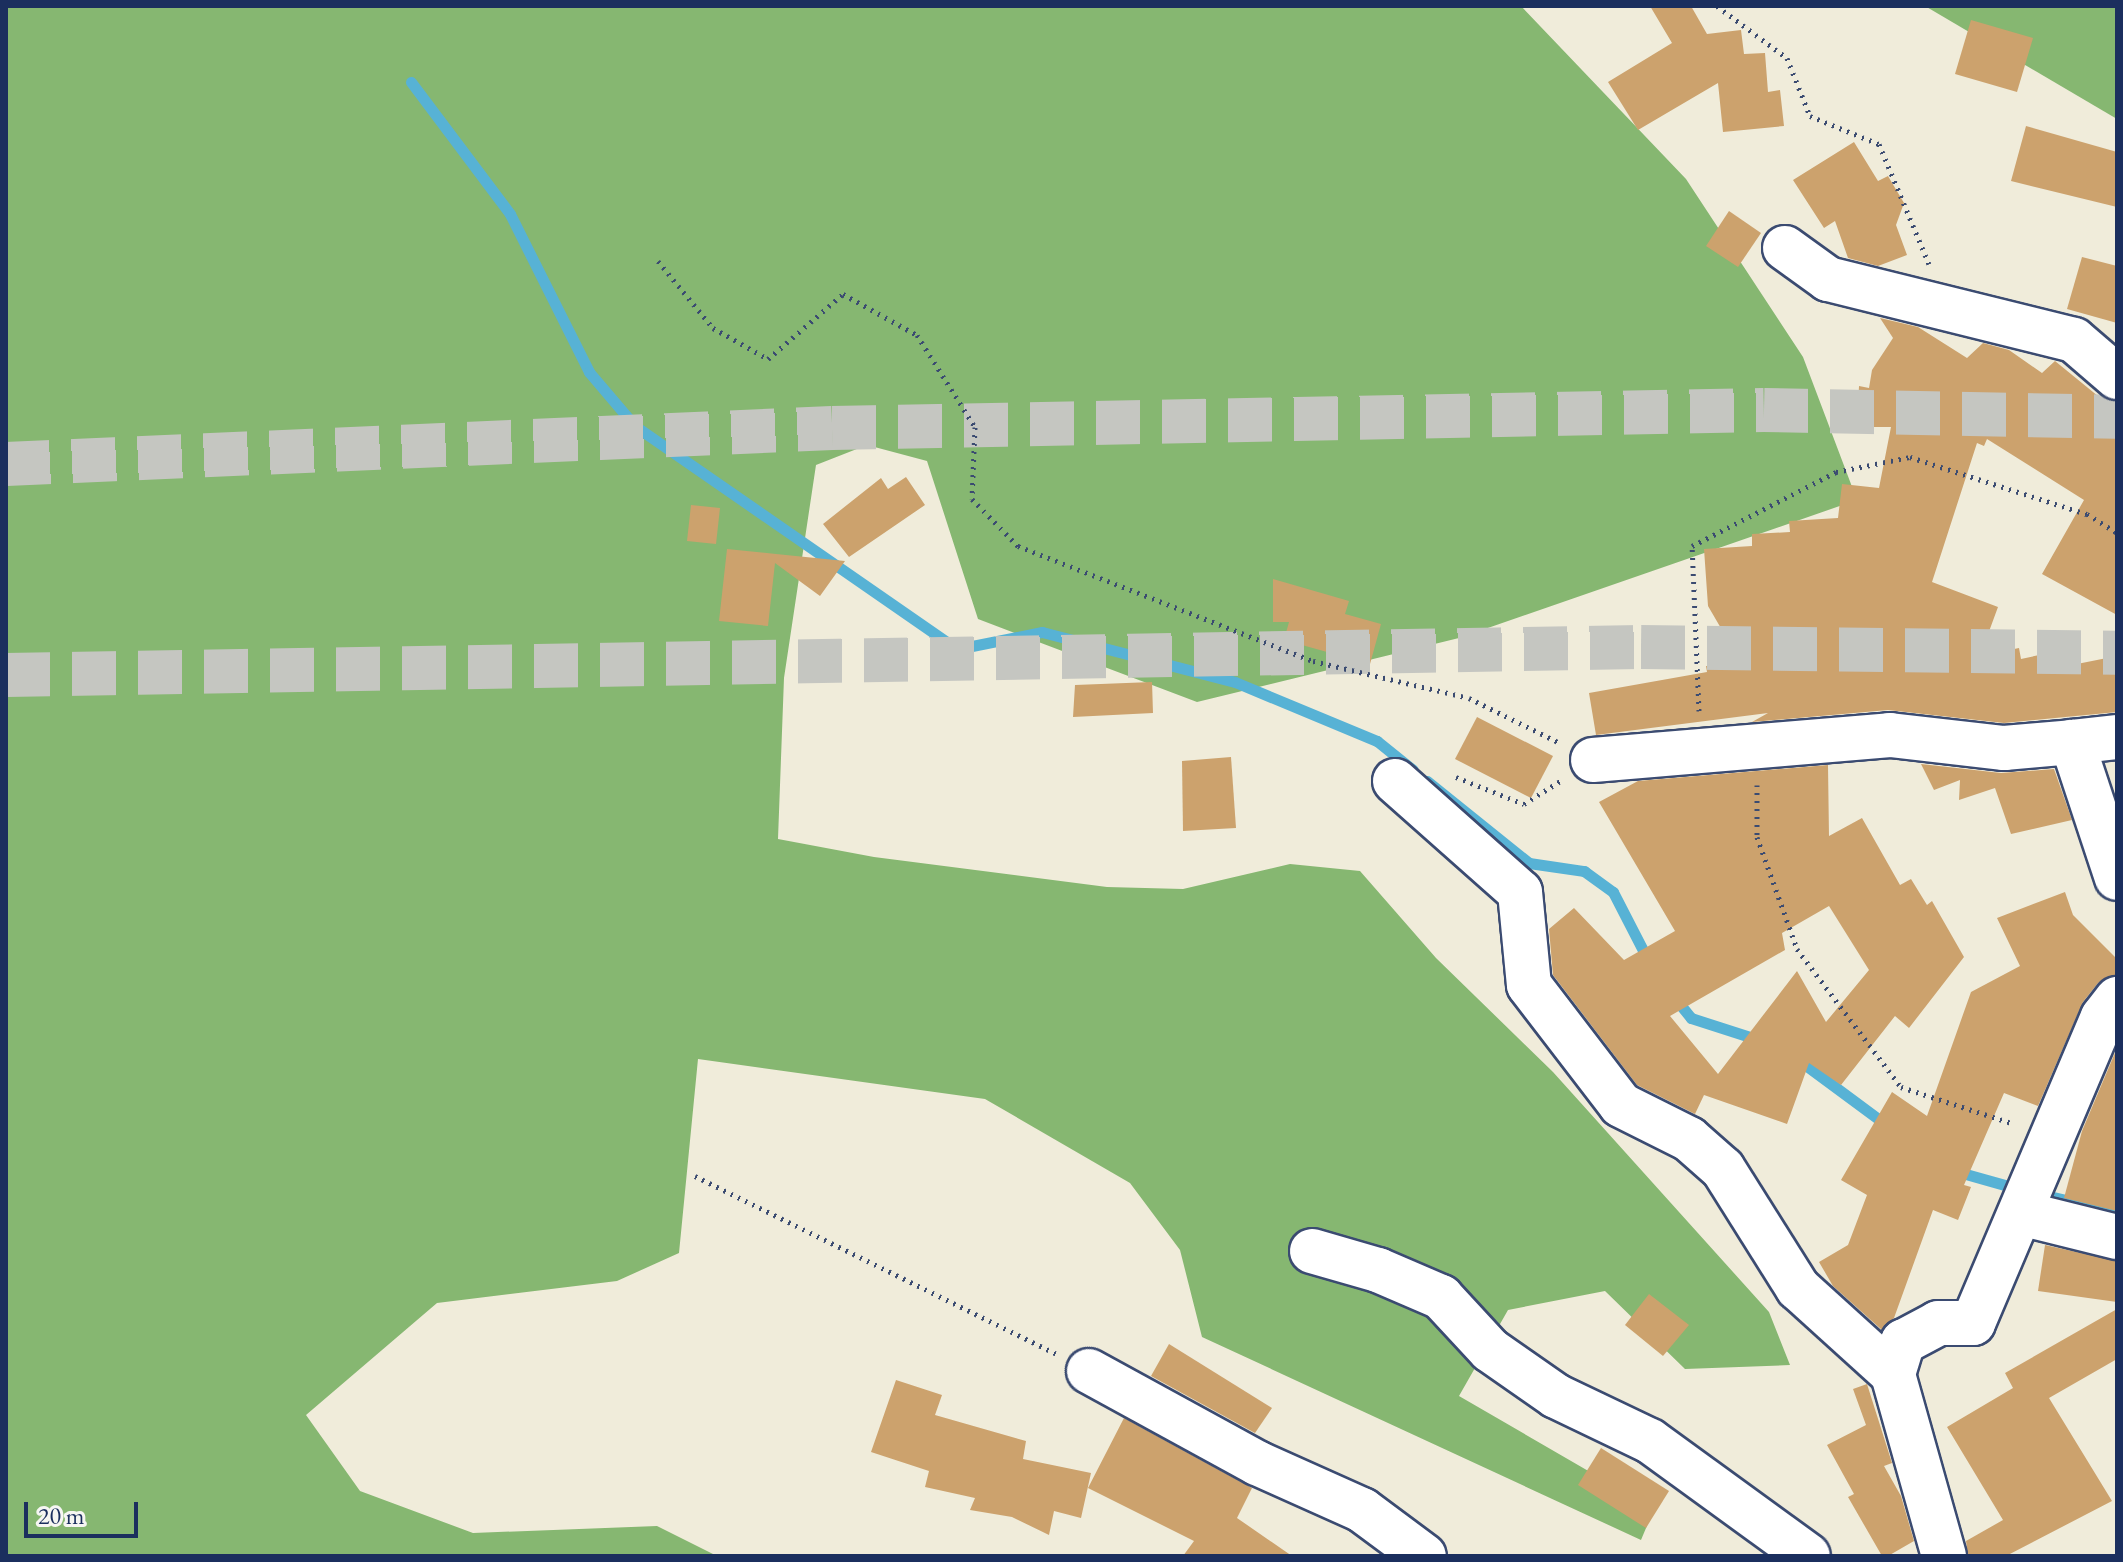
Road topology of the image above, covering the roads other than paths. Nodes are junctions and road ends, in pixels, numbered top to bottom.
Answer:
1 (1785, 248) dead end
2 (2117, 377) edge
3 (2117, 737) edge
4 (2072, 742) junction
5 (1593, 760) road end
6 (1395, 781) dead end
7 (2117, 878) edge
8 (2117, 999) edge
9 (2024, 1214) junction
10 (2117, 1237) edge
11 (1312, 1251) dead end
12 (1089, 1371) road end
13 (1893, 1374) junction
14 (1424, 1556) edge
15 (1808, 1556) edge
16 (1944, 1556) edge

1 - 2 street
3 - 4 street
4 - 5 street
4 - 7 street
6 - 13 street
8 - 9 street
9 - 10 street
9 - 13 street
11 - 15 street
12 - 14 street
13 - 16 street

